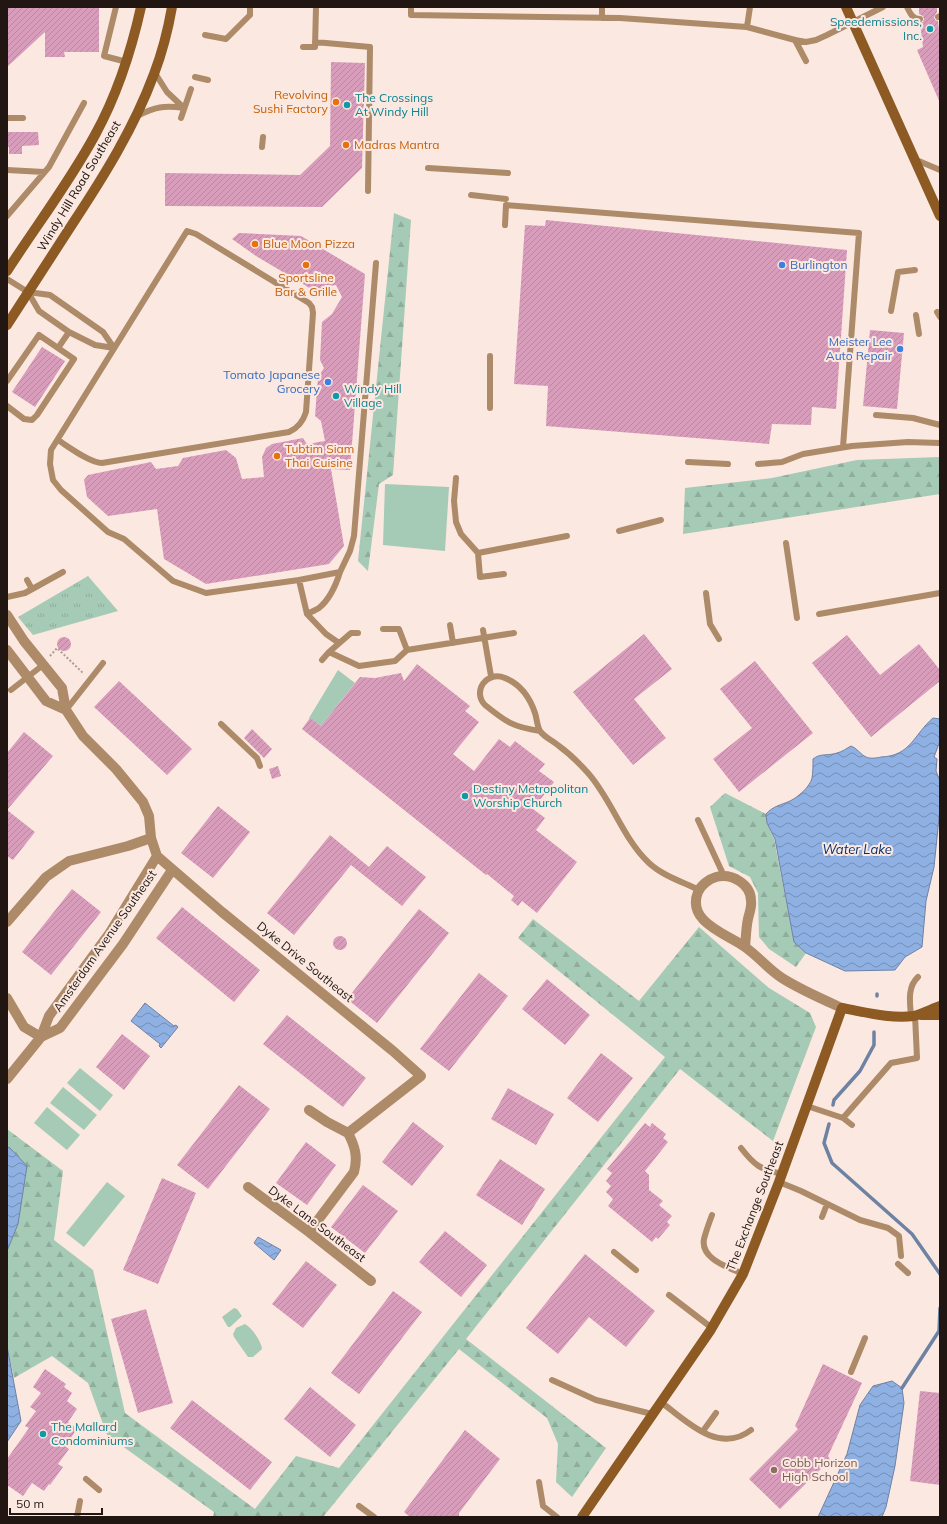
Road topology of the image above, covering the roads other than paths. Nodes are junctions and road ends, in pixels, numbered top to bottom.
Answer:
1 (116, 7) edge
2 (141, 7) edge
3 (172, 7) edge
4 (250, 7) edge
5 (316, 7) edge
6 (411, 7) edge
7 (602, 7) edge
8 (750, 7) edge
9 (846, 7) edge
10 (883, 7) edge
11 (906, 7) edge
12 (602, 18) junction
13 (920, 19) dead end
14 (852, 22) junction
15 (747, 27) junction
16 (205, 35) dead end
17 (795, 40) junction
18 (315, 42) junction
19 (303, 46) dead end
20 (806, 61) dead end
21 (127, 62) junction
22 (155, 73) junction
23 (195, 76) dead end
24 (208, 80) dead end
25 (190, 89) dead end
26 (84, 103) dead end
27 (184, 108) junction
28 (292, 109) dead end
29 (303, 109) dead end
30 (137, 116) junction
31 (7, 118) edge
32 (23, 118) dead end
33 (181, 118) dead end
34 (263, 136) dead end
35 (262, 147) dead end
36 (914, 159) junction
37 (428, 168) dead end
38 (7, 170) edge
39 (940, 170) edge
40 (44, 172) junction
41 (508, 173) dead end
42 (368, 191) dead end
43 (471, 195) dead end
44 (506, 199) dead end
45 (7, 216) edge
46 (940, 216) edge
47 (505, 225) dead end
48 (376, 262) dead end
49 (915, 270) dead end
50 (7, 271) edge
51 (7, 279) edge
52 (28, 292) junction
53 (891, 311) dead end
54 (916, 315) dead end
55 (7, 325) edge
56 (69, 332) junction
57 (919, 334) dead end
58 (58, 348) junction
59 (114, 348) junction
60 (490, 356) dead end
61 (7, 382) edge
62 (7, 406) edge
63 (490, 408) dead end
64 (876, 415) dead end
65 (940, 425) edge
66 (58, 440) junction
67 (940, 443) edge
68 (843, 447) junction
69 (688, 462) dead end
70 (728, 464) dead end
71 (758, 464) dead end
72 (456, 478) dead end
73 (661, 520) dead end
74 (620, 530) dead end
75 (567, 536) dead end
76 (786, 543) dead end
77 (478, 553) junction
78 (63, 572) dead end
79 (340, 572) junction
80 (504, 574) dead end
81 (27, 580) dead end
82 (299, 580) junction
83 (32, 589) junction
84 (940, 593) edge
85 (706, 594) dead end
86 (7, 597) edge
87 (307, 614) junction
88 (819, 614) dead end
89 (7, 615) edge
90 (797, 618) dead end
91 (450, 625) dead end
92 (383, 629) dead end
93 (483, 630) dead end
94 (358, 632) dead end
95 (514, 633) dead end
96 (484, 638) junction
97 (719, 639) dead end
98 (339, 643) junction
99 (453, 643) junction
100 (7, 650) edge
101 (407, 650) junction
102 (329, 652) junction
103 (322, 660) dead end
104 (103, 663) dead end
105 (42, 665) junction
106 (27, 676) junction
107 (492, 676) junction
108 (11, 690) dead end
109 (66, 710) junction
110 (221, 724) dead end
111 (540, 731) junction
112 (260, 766) dead end
113 (698, 820) dead end
114 (151, 838) junction
115 (157, 856) junction
116 (172, 870) junction
117 (724, 876) junction
118 (700, 890) junction
119 (7, 922) edge
120 (745, 946) junction
121 (918, 978) dead end
122 (7, 998) edge
123 (940, 1006) edge
124 (842, 1008) junction
125 (940, 1015) edge
126 (913, 1016) junction
127 (41, 1038) junction
128 (7, 1079) edge
129 (807, 1106) junction
130 (308, 1110) dead end
131 (843, 1118) junction
132 (852, 1125) dead end
133 (348, 1133) junction
134 (741, 1148) dead end
135 (781, 1178) junction
136 (248, 1188) dead end
137 (827, 1204) junction
138 (712, 1215) dead end
139 (822, 1217) dead end
140 (309, 1232) junction
141 (614, 1252) dead end
142 (902, 1256) dead end
143 (898, 1264) dead end
144 (636, 1270) dead end
145 (908, 1272) dead end
146 (743, 1274) junction
147 (371, 1281) dead end
148 (668, 1295) dead end
149 (712, 1328) junction
150 (865, 1338) dead end
151 (851, 1372) dead end
152 (552, 1380) dead end
153 (661, 1402) junction
154 (716, 1413) dead end
155 (652, 1414) junction
156 (751, 1430) dead end
157 (703, 1431) junction
158 (86, 1479) dead end
159 (539, 1482) dead end
160 (99, 1490) dead end
161 (80, 1501) dead end
162 (359, 1506) dead end
163 (77, 1517) edge
164 (374, 1517) edge
165 (557, 1517) edge
166 (582, 1517) edge

1 - 21 lane
2 - 21 main road, Windy Hill Road Southeast
3 - 22 main road, Windy Hill Road Southeast
4 - 16 lane
5 - 18 lane
6 - 12 lane
7 - 12 lane
8 - 15 lane
9 - 14 main road
10 - 14 lane
11 - 13 lane
12 - 15 lane
14 - 17 lane
14 - 36 main road
15 - 17 lane
17 - 20 lane
18 - 19 lane
18 - 42 lane
21 - 50 main road, Windy Hill Road Southeast
22 - 27 lane
22 - 30 main road, Windy Hill Road Southeast
23 - 24 lane
25 - 27 lane
26 - 40 lane
27 - 30 lane
27 - 33 lane
28 - 29 lane
30 - 52 main road, Windy Hill Road Southeast
31 - 32 lane
34 - 35 lane
36 - 39 lane
36 - 46 main road
37 - 41 lane
38 - 40 lane
40 - 45 lane
43 - 44 lane
47 - 68 lane
48 - 79 lane
49 - 53 lane
51 - 52 lane
52 - 55 main road, Windy Hill Road Southeast
52 - 56 lane
52 - 59 lane
54 - 57 lane
56 - 58 lane
56 - 59 lane
58 - 61 lane
58 - 62 lane
59 - 66 lane
59 - 66 lane
60 - 63 lane
64 - 65 lane
66 - 82 lane
67 - 68 lane
68 - 71 lane
69 - 70 lane
72 - 77 lane
73 - 74 lane
75 - 77 lane
76 - 90 lane
77 - 80 lane
78 - 83 lane
79 - 82 lane
79 - 87 lane
81 - 83 lane
82 - 87 lane
83 - 86 lane
84 - 88 lane
85 - 97 lane
87 - 98 lane
89 - 105 street, Amsterdam Avenue Southeast
91 - 99 lane
92 - 101 lane
93 - 96 lane
94 - 98 lane
95 - 96 lane
96 - 99 lane
96 - 107 lane
98 - 102 lane
99 - 101 lane
100 - 106 street
101 - 102 lane
102 - 103 lane
104 - 109 lane
105 - 106 lane
105 - 109 street, Amsterdam Avenue Southeast
106 - 108 lane
106 - 109 street
107 - 111 lane
107 - 111 lane
109 - 114 street, Amsterdam Avenue Southeast
110 - 112 lane
111 - 118 lane
113 - 117 lane
114 - 115 street, Amsterdam Avenue Southeast
114 - 119 street
115 - 116 street, Amsterdam Avenue Southeast
115 - 127 street, Amsterdam Avenue Southeast
116 - 127 street, Amsterdam Avenue Southeast
116 - 133 street, Dyke Drive Southeast
117 - 118 street
117 - 120 street
118 - 120 street
120 - 124 street
121 - 126 lane
122 - 127 street
123 - 126 main road
124 - 126 main road
124 - 129 main road, The Exchange Southeast
125 - 126 main road
126 - 131 lane
127 - 128 street, Amsterdam Avenue Southeast
129 - 131 lane
129 - 135 main road, The Exchange Southeast
130 - 133 street
131 - 132 lane
133 - 140 street
134 - 135 lane
135 - 137 lane
135 - 146 main road, The Exchange Southeast
136 - 140 street, Dyke Lane Southeast
137 - 139 lane
137 - 142 lane
138 - 146 lane
140 - 147 street, Dyke Lane Southeast
141 - 144 lane
143 - 145 lane
146 - 149 main road, The Exchange Southeast
148 - 149 lane
149 - 153 main road, The Exchange Southeast
150 - 151 lane
152 - 155 lane
153 - 155 main road, The Exchange Southeast
153 - 157 lane
154 - 157 lane
155 - 166 main road, The Exchange Southeast
156 - 157 lane
158 - 160 lane
159 - 165 lane
161 - 163 lane
162 - 164 lane

